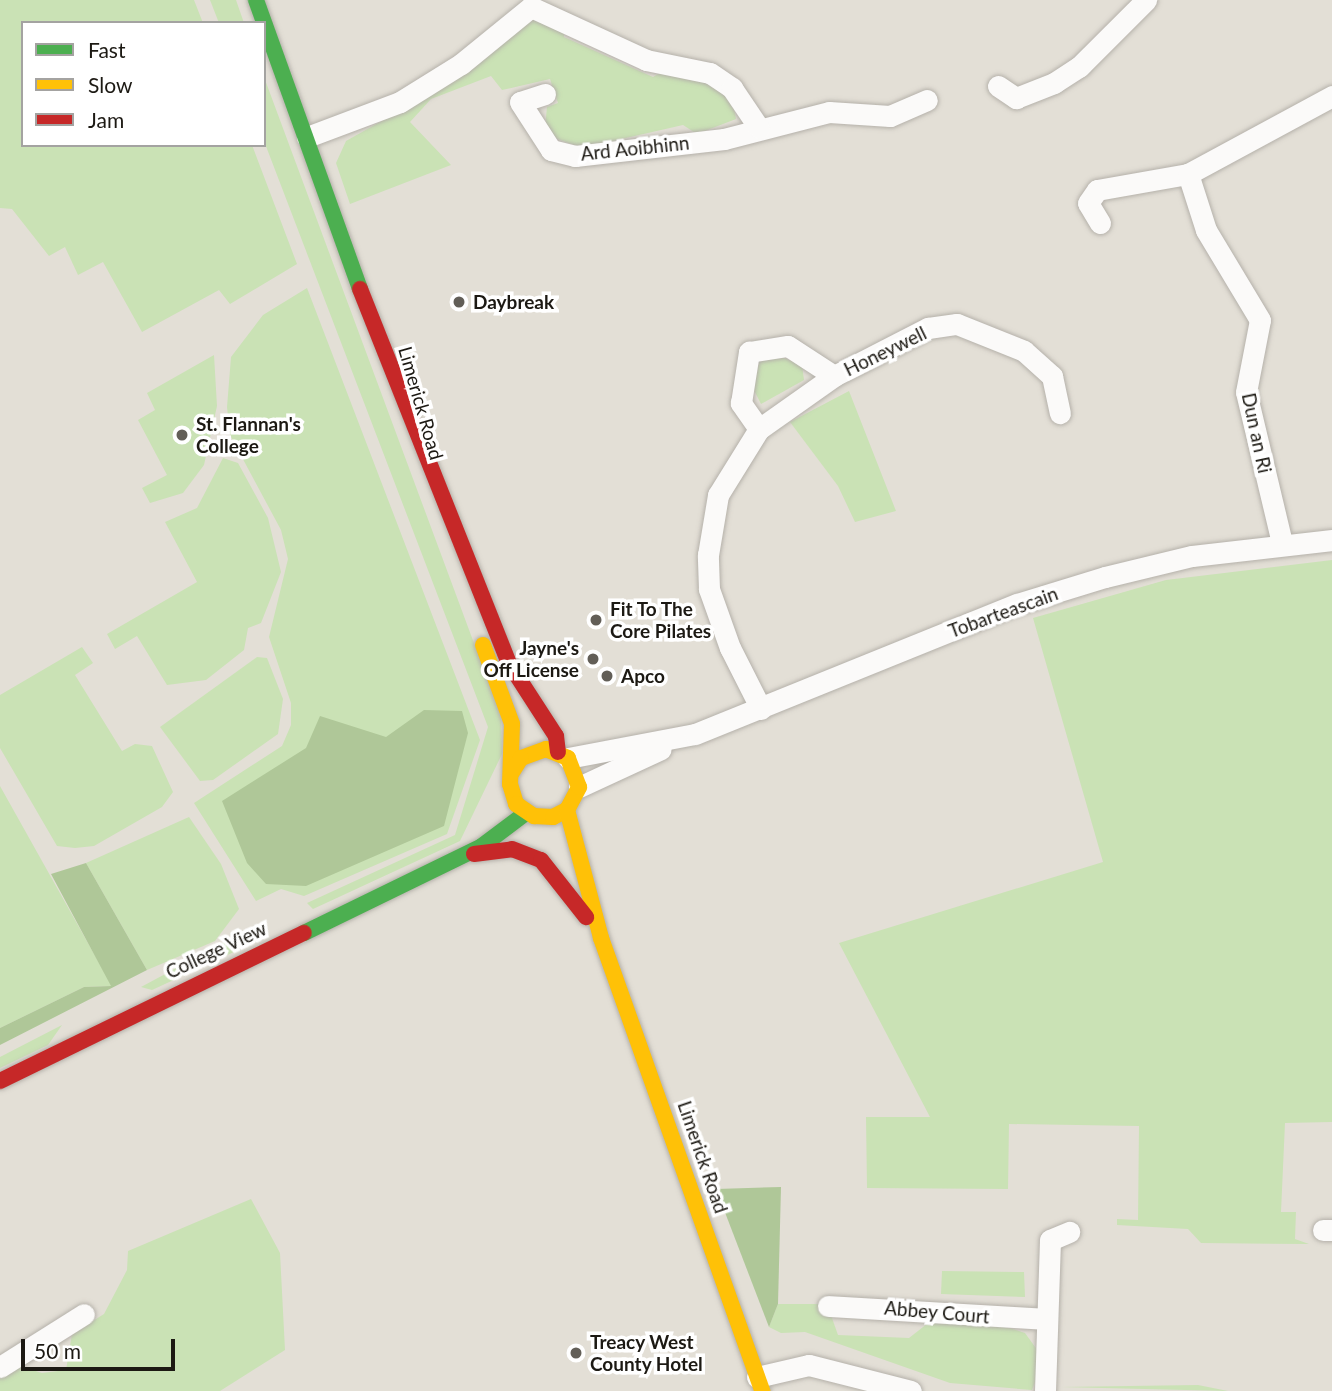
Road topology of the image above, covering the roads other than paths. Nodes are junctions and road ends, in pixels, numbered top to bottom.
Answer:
1 (256, 0) edge
2 (1146, 0) edge
3 (264, 21) edge
4 (266, 27) edge
5 (998, 86) dead end
6 (545, 94) dead end
7 (1332, 96) edge
8 (927, 100) dead end
9 (759, 128) junction
10 (307, 137) junction
11 (1188, 174) junction
12 (1100, 223) dead end
13 (382, 343) junction
14 (834, 376) junction
15 (1060, 413) dead end
16 (759, 429) junction
17 (1332, 540) edge
18 (1282, 543) junction
19 (761, 709) junction
20 (689, 736) junction
21 (563, 755) junction
22 (511, 779) junction
23 (579, 787) junction
24 (567, 810) junction
25 (530, 815) junction
26 (452, 859) junction
27 (601, 938) junction
28 (0, 1081) edge
29 (1069, 1232) dead end
30 (828, 1306) dead end
31 (83, 1314) dead end
32 (1046, 1319) junction
33 (0, 1367) edge
34 (760, 1384) edge
35 (911, 1391) edge
36 (1045, 1391) edge

1 - 3 main road
2 - 5 street
4 - 10 main road
6 - 9 street, Ard Aoibhinn
7 - 11 street
8 - 9 street, Ard Aoibhinn
9 - 10 street
10 - 13 main road
11 - 12 street
11 - 18 street, Dun an Ri
13 - 21 main road, Limerick Road
13 - 22 main road, Limerick Road
14 - 15 street, Honeywell
14 - 16 street, Honeywell
14 - 16 street, Honeywell
16 - 19 street, Honeywell
17 - 18 street, Tobarteascain
18 - 19 street, Tobarteascain
19 - 20 street, Tobarteascain
20 - 21 street, Tobarteascain
20 - 23 street, Tobarteascain
21 - 22 main road
21 - 23 main road
22 - 25 main road
22 - 26 main road, College View
23 - 24 main road
24 - 25 main road
24 - 27 main road, Limerick Road
25 - 26 main road, College View
25 - 27 main road, Limerick Road
26 - 27 main road, College View
26 - 28 main road, College View
27 - 34 main road, Limerick Road
29 - 32 street
30 - 32 street, Abbey Court
31 - 33 street
32 - 36 street
34 - 35 street

